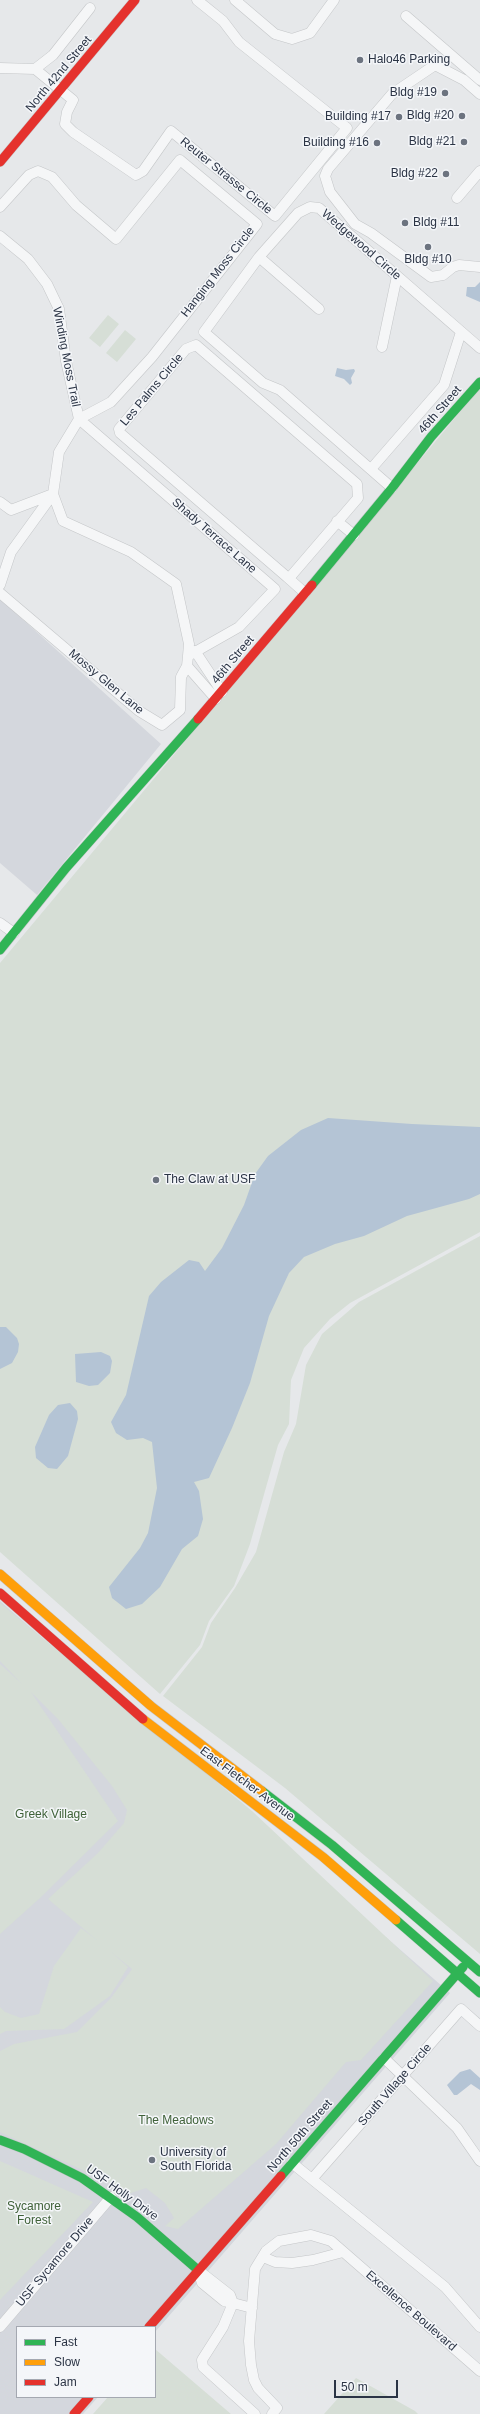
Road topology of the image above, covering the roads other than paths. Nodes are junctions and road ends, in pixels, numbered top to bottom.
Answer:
1 (135, 0) edge
2 (197, 0) edge
3 (235, 0) edge
4 (334, 0) edge
5 (90, 8) dead end
6 (406, 16) dead end
7 (0, 68) edge
8 (35, 69) junction
9 (480, 80) edge
10 (61, 91) junction
11 (480, 94) edge
12 (0, 162) edge
13 (480, 171) edge
14 (457, 198) dead end
15 (0, 207) edge
16 (0, 236) edge
17 (259, 257) junction
18 (480, 267) edge
19 (397, 276) junction
20 (319, 309) dead end
21 (204, 332) junction
22 (462, 332) junction
23 (196, 345) junction
24 (382, 347) dead end
25 (480, 348) edge
26 (480, 382) edge
27 (79, 419) junction
28 (371, 470) junction
29 (392, 488) junction
30 (53, 494) junction
31 (0, 502) edge
32 (337, 521) junction
33 (354, 535) junction
34 (287, 577) junction
35 (0, 585) edge
36 (0, 592) edge
37 (305, 593) junction
38 (194, 652) junction
39 (187, 666) junction
40 (219, 695) junction
41 (0, 923) edge
42 (14, 934) junction
43 (0, 950) edge
44 (0, 1574) edge
45 (0, 1593) edge
46 (468, 1961) junction
47 (480, 1972) edge
48 (458, 1974) junction
49 (480, 1993) edge
50 (480, 2026) edge
51 (384, 2058) junction
52 (404, 2076) junction
53 (0, 2140) edge
54 (480, 2161) edge
55 (292, 2163) junction
56 (312, 2179) junction
57 (111, 2197) junction
58 (343, 2252) junction
59 (263, 2257) junction
60 (198, 2270) junction
61 (234, 2303) junction
62 (252, 2308) junction
63 (150, 2326) edge
64 (0, 2327) edge
65 (480, 2327) edge
66 (480, 2371) edge
67 (88, 2398) edge
68 (74, 2414) edge
69 (255, 2414) edge
70 (272, 2414) edge

1 - 10 street, North 42nd Street
2 - 10 street, Reuter Strasse Circle
3 - 4 street
5 - 8 street
6 - 9 street
7 - 8 street
8 - 10 street
10 - 12 street, North 42nd Street
11 - 18 street
13 - 14 street
15 - 27 street, Hanging Moss Circle
16 - 27 street, Winding Moss Trail
17 - 19 street, Wedgewood Circle
17 - 20 street
17 - 21 street, Wedgewood Circle
19 - 22 street, Wedgewood Circle
19 - 24 street
21 - 23 street, Wedgewood Circle
21 - 28 street
22 - 25 street, Wedgewood Circle
22 - 28 street
23 - 32 street, Les Palms Circle
23 - 34 street, Les Palms Circle
26 - 29 street, 46th Street
27 - 30 street, Winding Moss Trail
27 - 38 street, Shady Terrace Lane
28 - 29 street
29 - 33 street, 46th Street
30 - 31 street
30 - 35 street
30 - 38 street, Mossy Glen Lane
32 - 33 street
32 - 34 street, Les Palms Circle
33 - 37 street, 46th Street
34 - 37 street, Les Palms Circle
36 - 39 street, Mossy Glen Lane
37 - 40 street, 46th Street
38 - 39 street, Mossy Glen Lane
38 - 40 street
39 - 40 street
40 - 42 street, 46th Street
41 - 42 street
42 - 43 street, 46th Street
44 - 46 street, East Fletcher Avenue
45 - 48 street, East Fletcher Avenue
46 - 47 street, East Fletcher Avenue
46 - 48 street, North 50th Street
48 - 49 street, East Fletcher Avenue
48 - 51 street, North 50th Street
50 - 52 street, South Village Circle
51 - 52 street
51 - 55 street, North 50th Street
52 - 54 street
52 - 56 street, South Village Circle
53 - 57 street, USF Holly Drive
55 - 56 street
55 - 60 street, North 50th Street
56 - 65 street
57 - 60 street, USF Holly Drive
57 - 64 street, USF Sycamore Drive
58 - 59 street
58 - 59 street, Excellence Boulevard
58 - 66 street, Excellence Boulevard
59 - 62 street, Excellence Boulevard
60 - 61 street
60 - 63 street, North 50th Street
61 - 62 street
61 - 69 street
62 - 70 street, Excellence Boulevard
67 - 68 street

